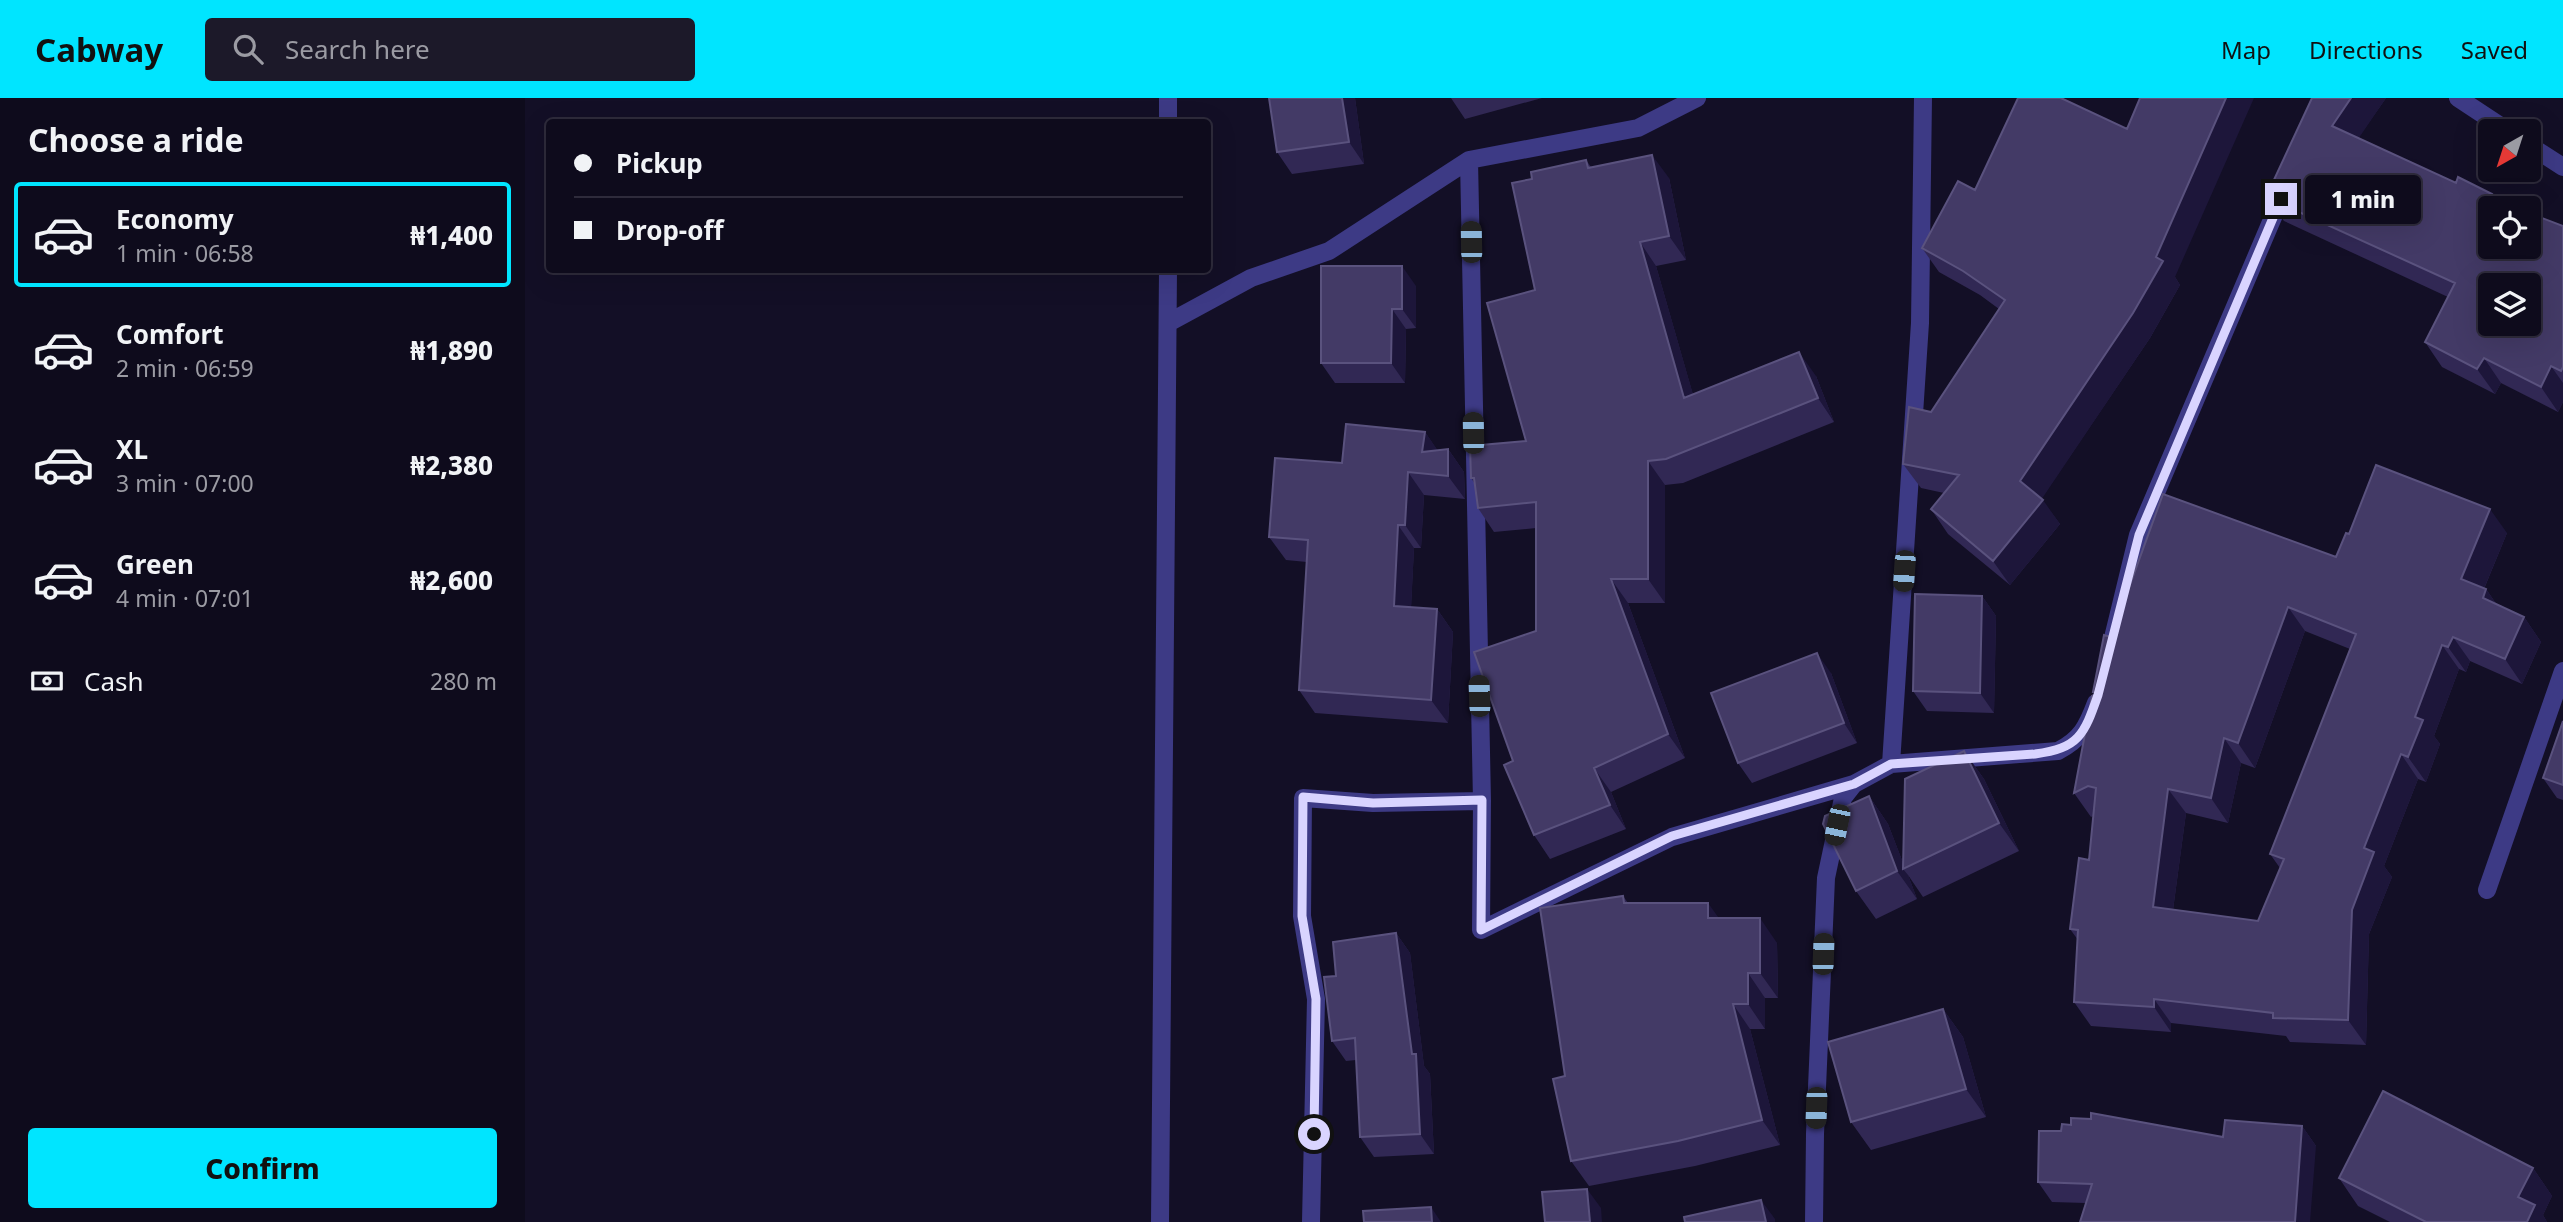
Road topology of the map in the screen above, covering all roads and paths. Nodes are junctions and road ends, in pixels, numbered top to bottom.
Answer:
1 (1168, 98) edge
2 (1697, 98) edge
3 (1923, 98) edge
4 (2458, 98) edge
5 (1168, 119) edge
6 (2490, 119) edge
7 (2541, 153) edge
8 (1469, 160) junction
9 (2563, 167) edge
10 (2291, 174) edge
11 (1168, 273) edge
12 (1168, 323) junction
13 (2108, 655) edge
14 (2563, 671) edge
15 (2102, 682) edge
16 (1891, 764) junction
17 (1854, 784) junction
18 (1482, 800) junction
19 (2487, 890) dead end
20 (1160, 1222) edge
21 (1311, 1222) edge
22 (1814, 1222) edge

1 - 5 street
2 - 8 street
3 - 16 street
4 - 6 street
7 - 9 street
8 - 12 street
8 - 18 street
10 - 13 street
11 - 12 street
12 - 20 street
14 - 19 street
15 - 16 street
16 - 17 street
17 - 18 street
17 - 22 street
18 - 21 street

